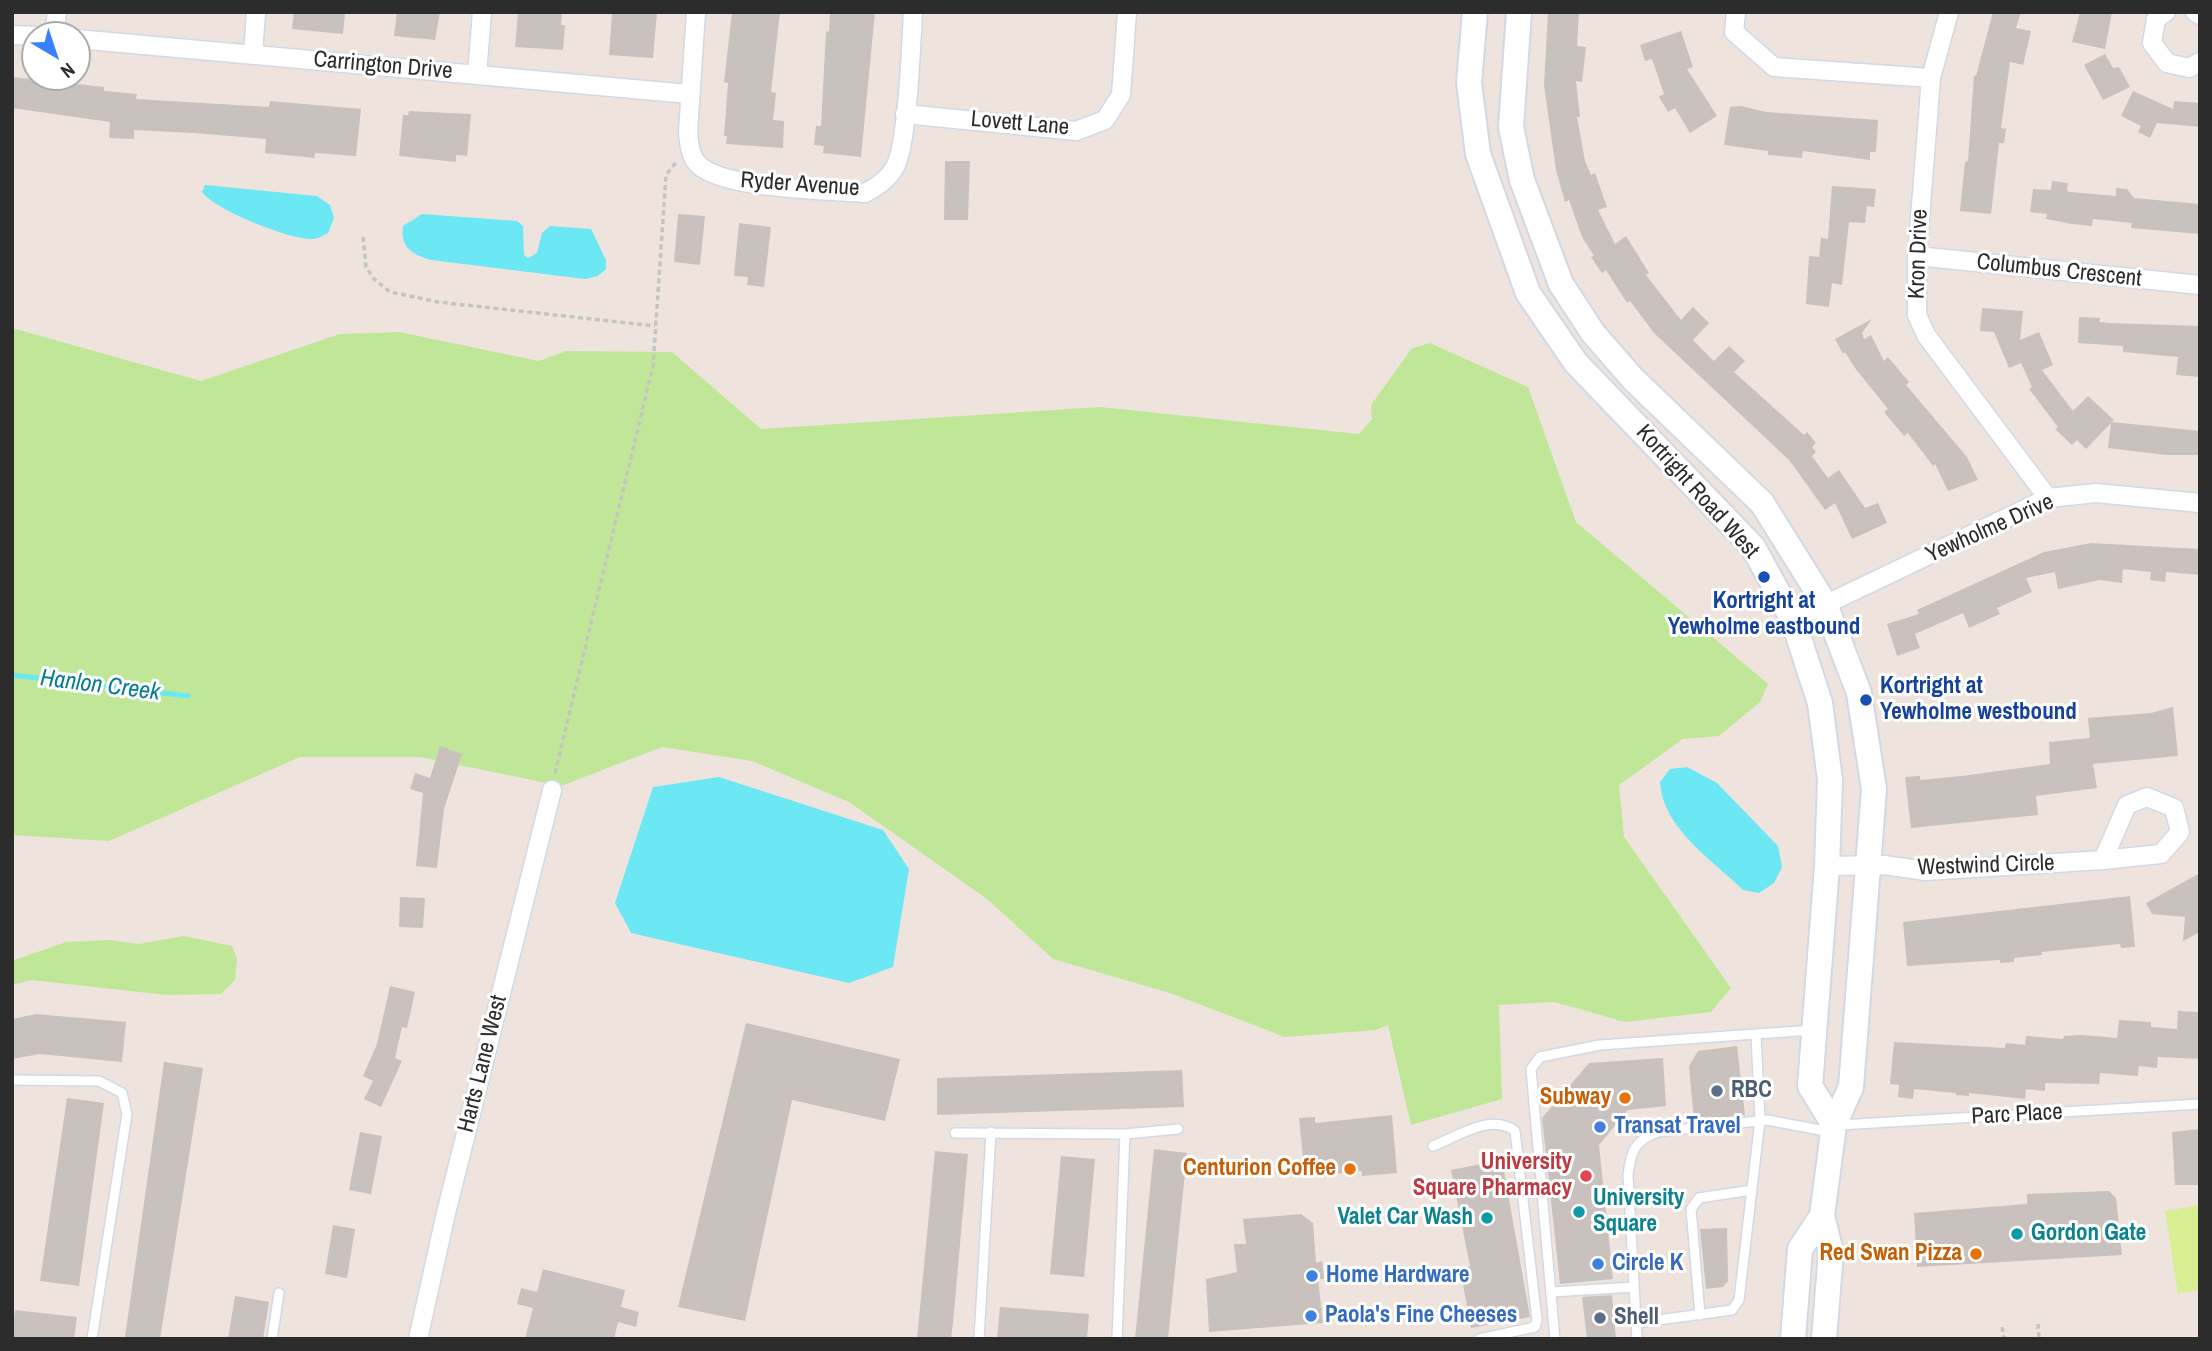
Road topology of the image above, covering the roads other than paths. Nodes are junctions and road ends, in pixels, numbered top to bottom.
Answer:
1 (256, 12) edge
2 (482, 12) edge
3 (696, 12) edge
4 (913, 12) edge
5 (1127, 12) edge
6 (1475, 12) edge
7 (1519, 12) edge
8 (1736, 12) edge
9 (1949, 12) edge
10 (2166, 12) edge
11 (2195, 12) edge
12 (2200, 15) edge
13 (91, 40) edge
14 (253, 54) junction
15 (2200, 62) edge
16 (477, 74) junction
17 (1931, 78) junction
18 (689, 94) junction
19 (905, 114) junction
20 (1917, 256) junction
21 (2200, 285) edge
22 (2048, 498) junction
23 (2200, 503) edge
24 (1825, 604) junction
25 (1793, 620) junction
26 (552, 790) road end
27 (2103, 860) junction
28 (1867, 865) junction
29 (1828, 866) junction
30 (1814, 1030) junction
31 (1756, 1034) junction
32 (12, 1080) edge
33 (2200, 1104) edge
34 (1760, 1120) junction
35 (1178, 1129) dead end
36 (1833, 1129) junction
37 (991, 1132) junction
38 (955, 1133) dead end
39 (1125, 1134) junction
40 (1433, 1146) dead end
41 (1752, 1190) junction
42 (1822, 1216) junction
43 (1634, 1287) junction
44 (1551, 1292) junction
45 (279, 1293) dead end
46 (1700, 1315) junction
47 (1636, 1323) junction
48 (92, 1339) edge
49 (272, 1339) edge
50 (418, 1339) edge
51 (979, 1339) edge
52 (1117, 1339) edge
53 (1479, 1339) edge
54 (1555, 1339) edge
55 (1637, 1339) edge
56 (1793, 1339) edge
57 (1824, 1339) edge

1 - 14 street
2 - 16 street
3 - 18 street
4 - 19 street, Ryder Avenue
5 - 19 street, Lovett Lane
6 - 25 street, Kortright Road West
7 - 24 street, Kortright Road West
8 - 17 street
9 - 17 street, Kron Drive
10 - 15 street
11 - 12 street
13 - 14 street, Carrington Drive
14 - 16 street, Carrington Drive
16 - 18 street, Carrington Drive
17 - 20 street, Kron Drive
18 - 19 street, Ryder Avenue
20 - 21 street, Columbus Crescent
20 - 22 street, Kron Drive
22 - 23 street, Yewholme Drive
22 - 24 street, Yewholme Drive
24 - 25 street, Yewholme Drive
24 - 28 street, Kortright Road West
25 - 29 street, Kortright Road West
26 - 50 street, Harts Lane West
27 - 27 street, Westwind Circle
27 - 28 street, Westwind Circle
28 - 29 street, Westwind Circle
28 - 36 street, Kortright Road West
29 - 30 street, Kortright Road West
30 - 31 lane
30 - 36 street, Kortright Road West
31 - 34 lane
31 - 44 lane
32 - 48 lane
33 - 36 lane, Parc Place
34 - 36 lane, Parc Place
34 - 41 lane
34 - 43 lane, Parc Place
35 - 39 lane
36 - 42 street, Kortright Road West
37 - 38 lane
37 - 39 lane
37 - 51 lane
39 - 52 lane
40 - 53 lane
41 - 46 lane
41 - 46 lane
42 - 56 street, Kortright Road West
42 - 57 street, Kortright Road West
43 - 44 lane
43 - 47 lane
44 - 54 lane
45 - 49 lane
46 - 47 lane
47 - 55 lane

